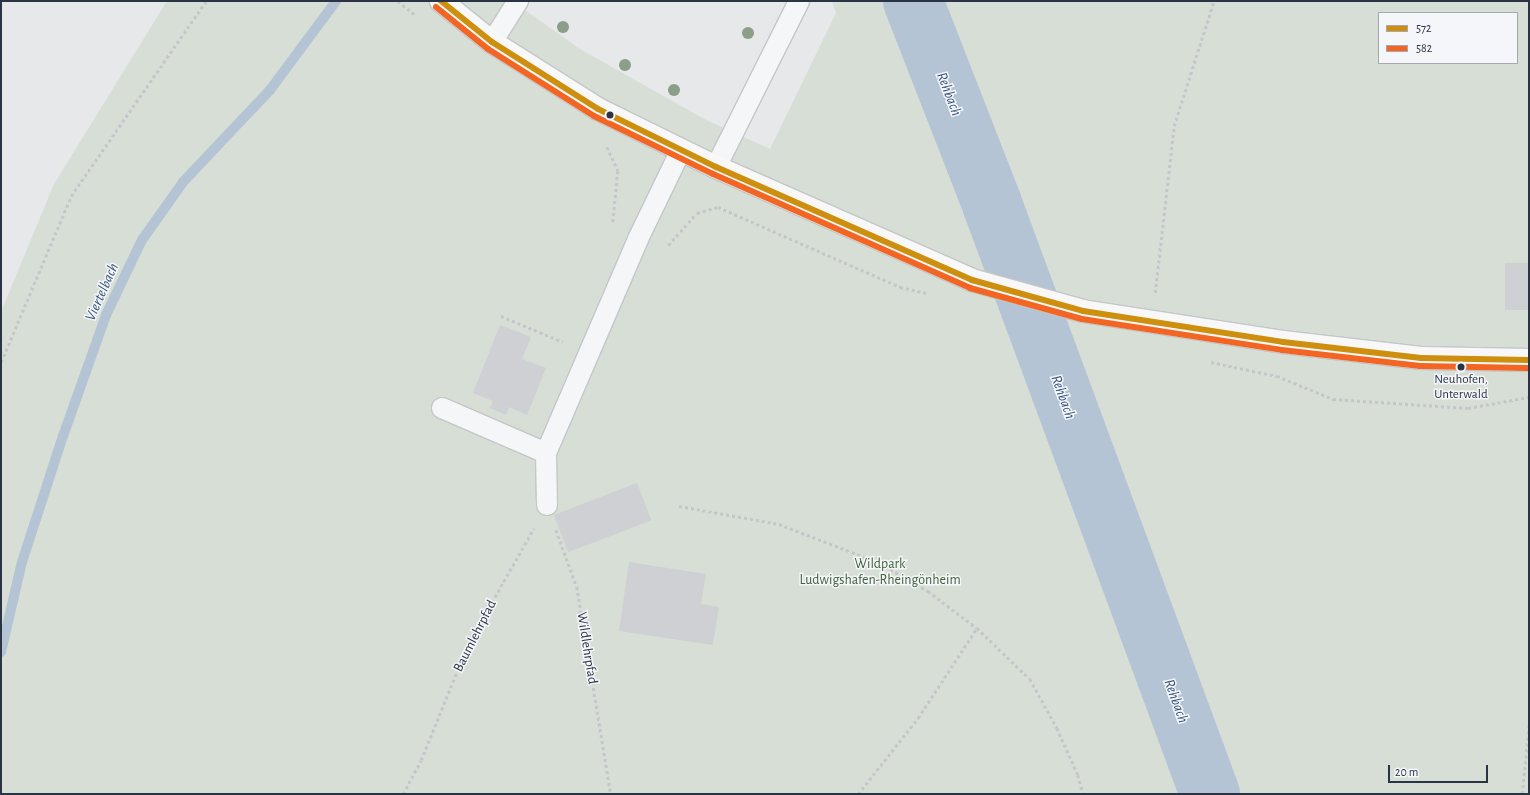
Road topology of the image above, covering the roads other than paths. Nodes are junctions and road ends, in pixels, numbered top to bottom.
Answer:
1 (441, 1) edge
2 (518, 1) edge
3 (799, 1) edge
4 (492, 42) junction
5 (680, 150) junction
6 (716, 167) junction
7 (1529, 360) edge
8 (442, 408) dead end
9 (546, 453) junction
10 (547, 505) road end

1 - 4 main road
2 - 4 lane
3 - 6 lane
4 - 5 main road
5 - 6 main road
5 - 9 lane
6 - 7 main road
8 - 9 lane
9 - 10 lane

